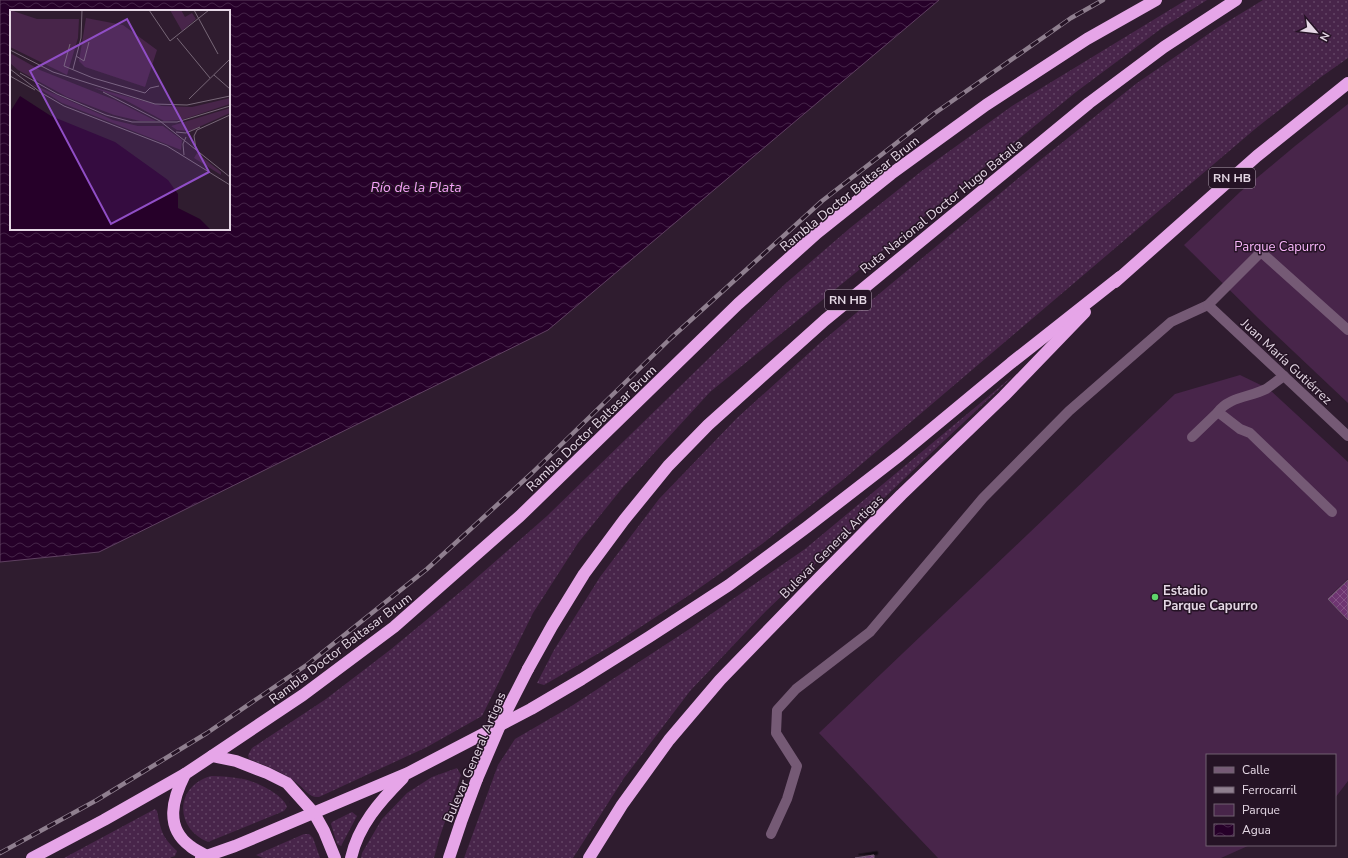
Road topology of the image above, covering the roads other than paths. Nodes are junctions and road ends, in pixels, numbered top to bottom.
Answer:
1 (1156, 0) edge
2 (1236, 0) edge
3 (1348, 83) edge
4 (1120, 277) junction
5 (1208, 305) junction
6 (1348, 330) edge
7 (1284, 376) junction
8 (1218, 412) junction
9 (1348, 436) edge
10 (1192, 437) dead end
11 (1332, 512) dead end
12 (528, 669) joint
13 (212, 756) junction
14 (408, 773) junction
15 (185, 774) junction
16 (314, 813) junction
17 (770, 834) dead end
18 (204, 857) edge
19 (32, 858) edge
20 (335, 858) edge
21 (351, 858) edge
22 (449, 858) edge
23 (589, 858) edge

1 - 13 highway, Rambla Doctor Baltasar Brum
2 - 12 highway, Ruta Nacional Doctor Hugo Batalla / RN HB
3 - 4 highway, RN HB
4 - 14 highway
4 - 23 highway, Bulevar General Artigas
5 - 6 street
5 - 7 street, Juan María Gutiérrez
5 - 17 street
7 - 8 street
7 - 9 street, Juan María Gutiérrez
8 - 10 street
8 - 11 street
12 - 22 highway, Bulevar General Artigas, bridge
13 - 15 highway, Rambla Doctor Baltasar Brum
13 - 16 highway
14 - 16 highway
14 - 21 highway
15 - 18 highway
15 - 19 highway, Rambla Doctor Baltasar Brum
16 - 18 highway
16 - 20 highway

